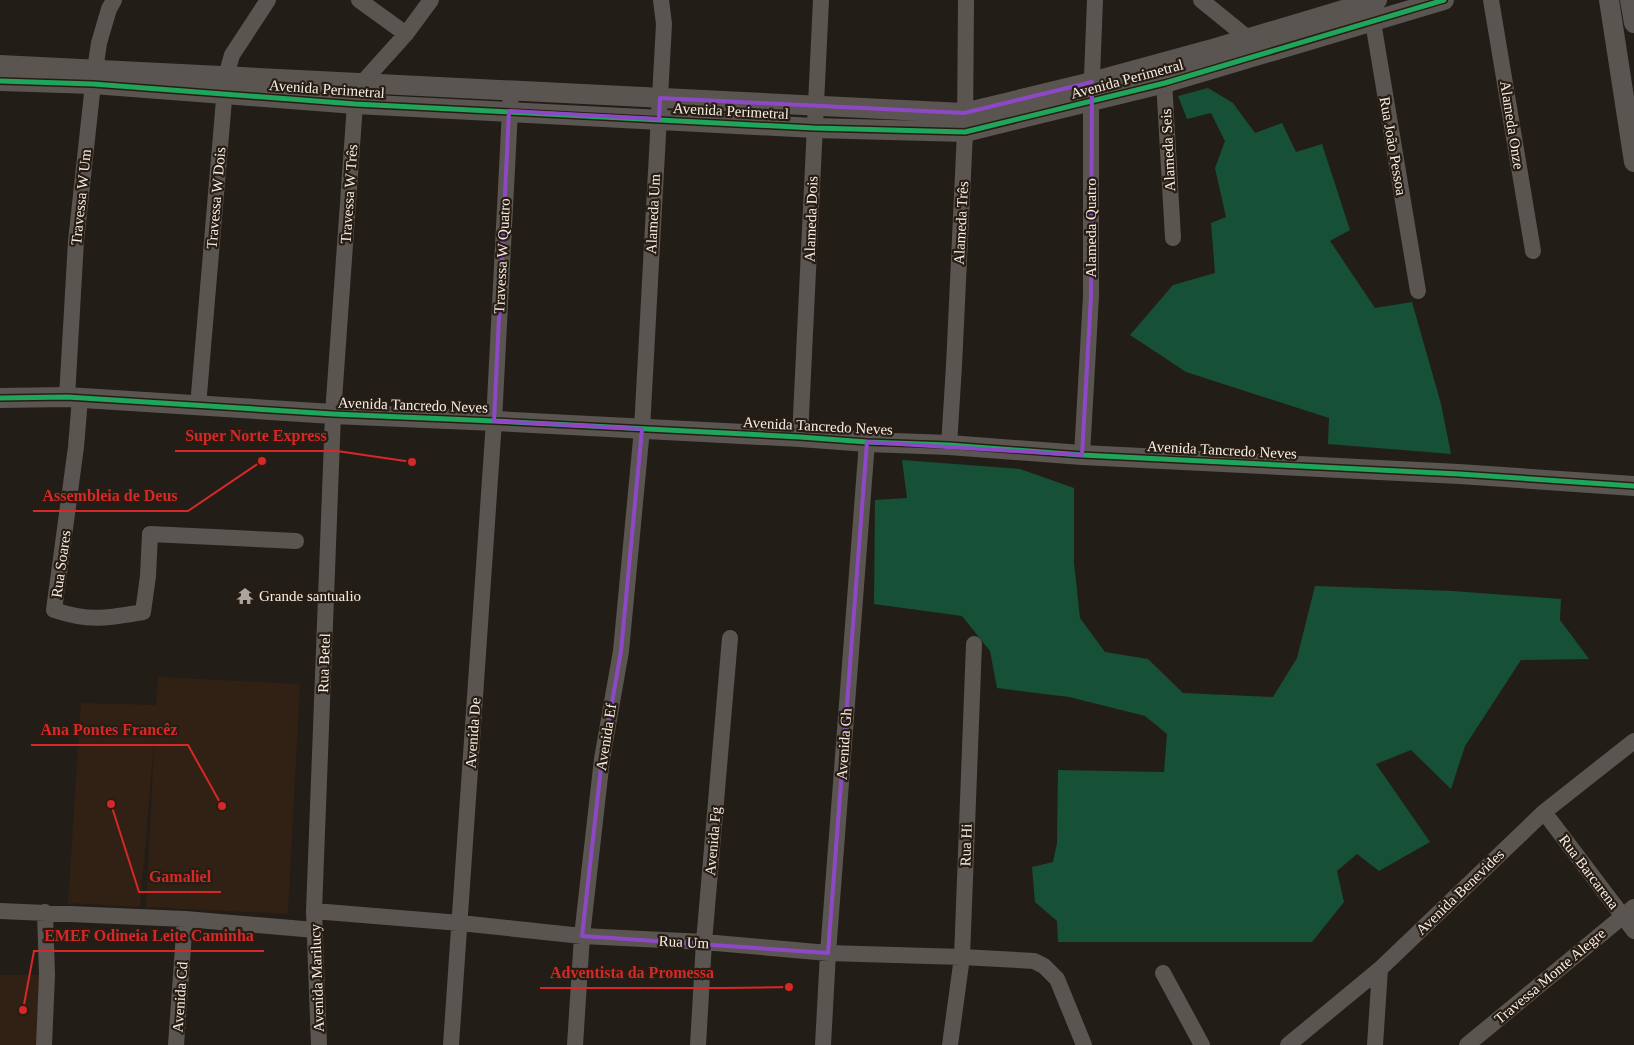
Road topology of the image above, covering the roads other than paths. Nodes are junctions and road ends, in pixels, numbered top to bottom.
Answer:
1 (114, 0) edge
2 (268, 0) edge
3 (359, 0) edge
4 (431, 0) edge
5 (661, 0) edge
6 (821, 0) edge
7 (966, 0) edge
8 (1095, 0) edge
9 (1201, 0) edge
10 (1444, 0) edge
11 (1491, 0) edge
12 (1609, 0) edge
13 (1630, 0) edge
14 (1372, 6) edge
15 (1634, 23) edge
16 (406, 34) junction
17 (1249, 39) junction
18 (1212, 60) junction
19 (1163, 63) junction
20 (0, 65) edge
21 (1627, 67) edge
22 (94, 77) junction
23 (0, 81) edge
24 (1092, 82) junction
25 (362, 83) junction
26 (1165, 83) junction
27 (225, 86) junction
28 (511, 90) junction
29 (660, 98) junction
30 (1091, 102) junction
31 (355, 104) junction
32 (815, 106) junction
33 (509, 111) junction
34 (658, 119) junction
35 (964, 123) junction
36 (814, 128) junction
37 (1634, 162) edge
38 (1172, 238) dead end
39 (1533, 251) dead end
40 (1418, 291) dead end
41 (0, 385) edge
42 (0, 398) edge
43 (43, 398) junction
44 (74, 398) junction
45 (198, 406) junction
46 (333, 414) junction
47 (494, 421) junction
48 (642, 429) junction
49 (800, 437) junction
50 (867, 442) junction
51 (949, 445) junction
52 (1082, 455) junction
53 (1634, 486) edge
54 (296, 541) dead end
55 (730, 638) dead end
56 (974, 644) dead end
57 (1634, 741) edge
58 (1544, 812) junction
59 (0, 911) edge
60 (314, 911) junction
61 (45, 912) junction
62 (1628, 912) edge
63 (185, 919) junction
64 (460, 923) junction
65 (315, 930) junction
66 (1634, 931) edge
67 (582, 936) junction
68 (704, 942) junction
69 (828, 953) junction
70 (962, 957) junction
71 (1380, 969) junction
72 (1163, 973) dead end
73 (44, 1045) edge
74 (176, 1045) edge
75 (319, 1045) edge
76 (451, 1045) edge
77 (575, 1045) edge
78 (698, 1045) edge
79 (823, 1045) edge
80 (950, 1045) edge
81 (1084, 1045) edge
82 (1202, 1045) edge
83 (1288, 1045) edge
84 (1375, 1045) edge
85 (1467, 1045) edge

1 - 22 street, Travessa W Um
2 - 27 street, Travessa W Dois
3 - 16 street
4 - 16 street, Travessa W Três
5 - 29 street, Alameda Um
6 - 32 street, Alameda Dois
7 - 35 street, Alameda Três
8 - 24 street, Alameda Quatro
9 - 17 street
10 - 14 street, Avenida Perimetral
11 - 39 street, Alameda Onze
12 - 21 street
13 - 15 street
14 - 17 street, Avenida Perimetral
14 - 18 street, Avenida Perimetral
14 - 40 street, Rua João Pessoa
16 - 25 street, Travessa W Três
17 - 18 street, Avenida Perimetral
18 - 19 street, Avenida Perimetral
18 - 26 street, Avenida Perimetral
19 - 24 street, Avenida Perimetral
19 - 26 street, Alameda Seis
20 - 22 street, Avenida Perimetral
21 - 37 street
22 - 23 street, Avenida Perimetral
22 - 27 street, Avenida Perimetral
22 - 44 street, Travessa W Um
24 - 30 street, Alameda Quatro
24 - 35 street, Avenida Perimetral
25 - 27 street, Avenida Perimetral
25 - 28 street, Avenida Perimetral
25 - 31 street, Travessa W Três
26 - 30 street, Avenida Perimetral
26 - 38 street, Alameda Seis
27 - 31 street, Avenida Perimetral
27 - 45 street, Travessa W Dois
28 - 29 street, Avenida Perimetral
28 - 33 street, Travessa W Quatro
29 - 32 street, Avenida Perimetral
29 - 34 street, Alameda Um
30 - 35 street, Avenida Perimetral
30 - 52 street, Alameda Quatro
31 - 33 street, Avenida Perimetral
31 - 46 street, Travessa W Três
32 - 35 street, Avenida Perimetral
32 - 36 street, Alameda Dois
33 - 34 street, Avenida Perimetral
33 - 47 street, Travessa W Quatro
34 - 36 street, Avenida Perimetral
34 - 48 street, Alameda Um
35 - 36 street, Avenida Perimetral
35 - 51 street, Alameda Três
36 - 49 street, Alameda Dois
41 - 43 street, Avenida Tancredo Neves
42 - 43 street, Avenida Tancredo Neves
43 - 44 street, Avenida Tancredo Neves
44 - 45 street, Avenida Tancredo Neves
44 - 54 street, Rua Soares
45 - 46 street, Avenida Tancredo Neves
46 - 47 street, Avenida Tancredo Neves
46 - 60 street, Rua Betel
47 - 48 street, Avenida Tancredo Neves
47 - 64 street, Avenida De
48 - 49 street, Avenida Tancredo Neves
48 - 67 street, Avenida Ef
49 - 50 street, Avenida Tancredo Neves
50 - 51 street, Avenida Tancredo Neves
50 - 69 street, Avenida Gh
51 - 52 street, Avenida Tancredo Neves
52 - 53 street, Avenida Tancredo Neves
55 - 68 street, Avenida Fg
56 - 70 street, Rua Hi
57 - 58 street, Avenida Benevides
58 - 62 street, Rua Barcarena
58 - 71 street, Avenida Benevides
59 - 61 street
60 - 64 street, Rua Um
60 - 65 street, Avenida Marilucy
61 - 63 street
61 - 73 street
62 - 66 street, Rua Barcarena
62 - 85 street, Travessa Monte Alegre
63 - 65 street
63 - 74 street, Avenida Cd
64 - 67 street, Rua Um
64 - 76 street, Avenida De
65 - 75 street, Avenida Marilucy
67 - 68 street, Rua Um
67 - 77 street, Avenida Ef
68 - 69 street, Rua Um
68 - 78 street, Avenida Fg
69 - 70 street, Rua Um
69 - 79 street, Avenida Gh
70 - 80 street, Rua Hi
70 - 81 street, Rua Um
71 - 83 street, Avenida Benevides
71 - 84 street
72 - 82 street

